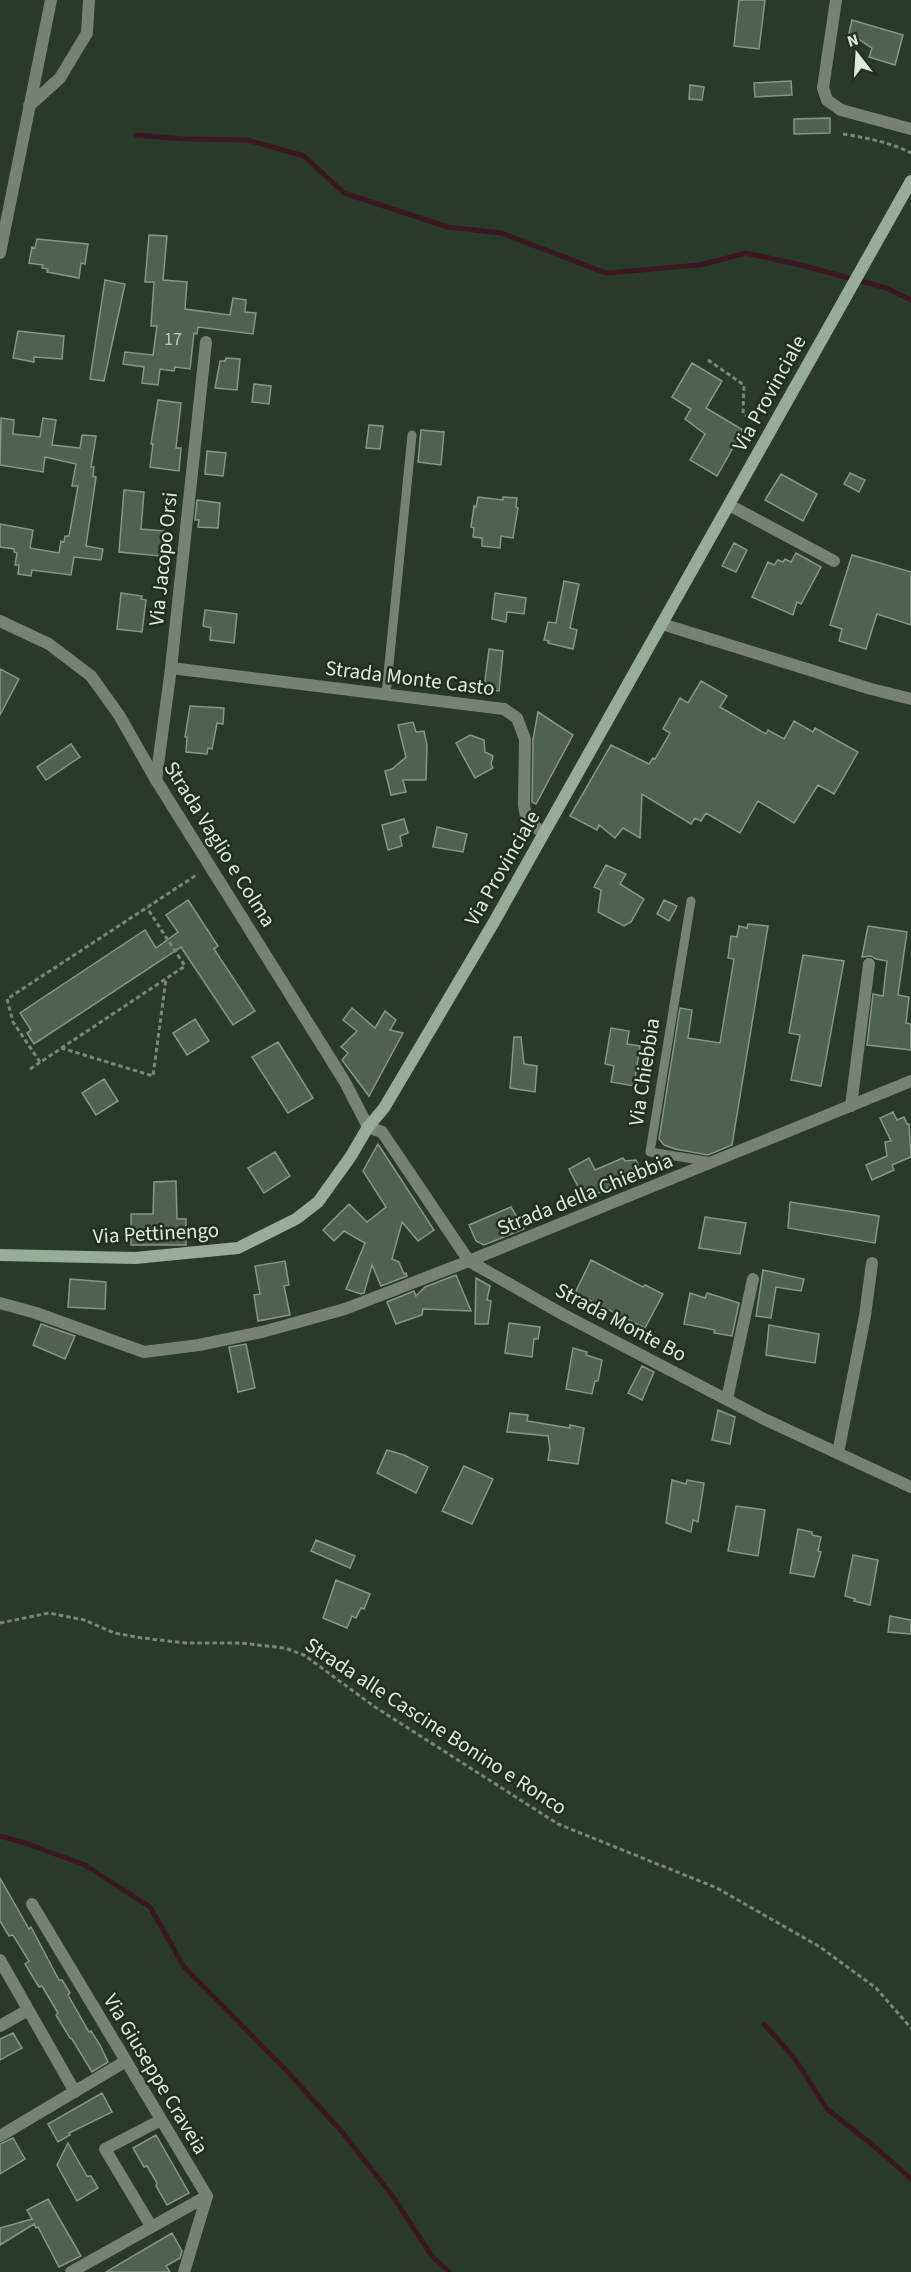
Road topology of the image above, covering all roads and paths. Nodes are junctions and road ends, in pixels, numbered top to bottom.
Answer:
1 (51, 0) edge
2 (89, 0) edge
3 (836, 0) edge
4 (29, 106) junction
5 (911, 129) edge
6 (843, 134) dead end
7 (911, 153) edge
8 (911, 181) edge
9 (0, 253) edge
10 (206, 342) dead end
11 (708, 360) dead end
12 (770, 432) junction
13 (412, 435) dead end
14 (729, 505) junction
15 (834, 561) dead end
16 (0, 621) edge
17 (662, 624) junction
18 (171, 668) junction
19 (386, 694) junction
20 (911, 699) edge
21 (156, 780) junction
22 (543, 834) junction
23 (210, 866) junction
24 (691, 901) dead end
25 (147, 908) junction
26 (869, 964) dead end
27 (166, 979) junction
28 (61, 1048) junction
29 (40, 1062) junction
30 (30, 1069) dead end
31 (911, 1081) edge
32 (851, 1106) junction
33 (368, 1127) junction
34 (714, 1162) junction
35 (0, 1254) edge
36 (469, 1261) junction
37 (873, 1263) dead end
38 (753, 1279) dead end
39 (0, 1303) edge
40 (727, 1399) junction
41 (838, 1453) junction
42 (911, 1487) edge
43 (0, 1623) edge
44 (32, 1904) dead end
45 (0, 1960) edge
46 (28, 2010) junction
47 (0, 2026) edge
48 (911, 2028) edge
49 (126, 2061) junction
50 (75, 2092) junction
51 (161, 2120) junction
52 (0, 2136) edge
53 (207, 2196) junction
54 (151, 2226) junction
55 (71, 2272) edge
56 (184, 2272) edge

1 - 4 street
2 - 4 street
3 - 5 street
4 - 9 street
6 - 7 path
8 - 12 main road, Via Provinciale
10 - 18 street, Via Jacopo Orsi
11 - 12 path
12 - 14 main road, Via Provinciale
13 - 19 lane
14 - 15 street
14 - 17 main road, Via Provinciale
16 - 21 street, Strada Vaglio e Colma
17 - 20 street
17 - 22 main road, Via Provinciale
18 - 19 street, Strada Monte Casto
18 - 21 street, Via Jacopo Orsi
19 - 22 street, Strada Monte Casto
21 - 23 street, Strada Vaglio e Colma
22 - 33 main road, Via Provinciale
23 - 25 path
23 - 33 street, Strada Vaglio e Colma
24 - 34 lane, Via Chiebbia
25 - 27 path
25 - 29 path
26 - 32 street
27 - 28 path
27 - 28 path
28 - 29 path
29 - 30 path
31 - 32 street
32 - 34 street
33 - 35 main road, Via Pettinengo
33 - 36 street, Strada Monte Bo
34 - 36 street, Strada della Chiebbia
36 - 39 street, Strada della Chiebbia
36 - 40 street, Strada Monte Bo
37 - 41 street
38 - 40 street
40 - 41 street, Strada Monte Bo
41 - 42 street, Strada Monte Bo
43 - 48 path, Strada alle Cascine Bonino e Ronco
44 - 49 street, Via Giuseppe Craveia
45 - 46 street
46 - 47 street
46 - 50 street
49 - 50 street
49 - 51 street, Via Giuseppe Craveia
50 - 52 street
51 - 53 street, Via Giuseppe Craveia
51 - 54 street
53 - 54 street
53 - 56 street
54 - 55 street

